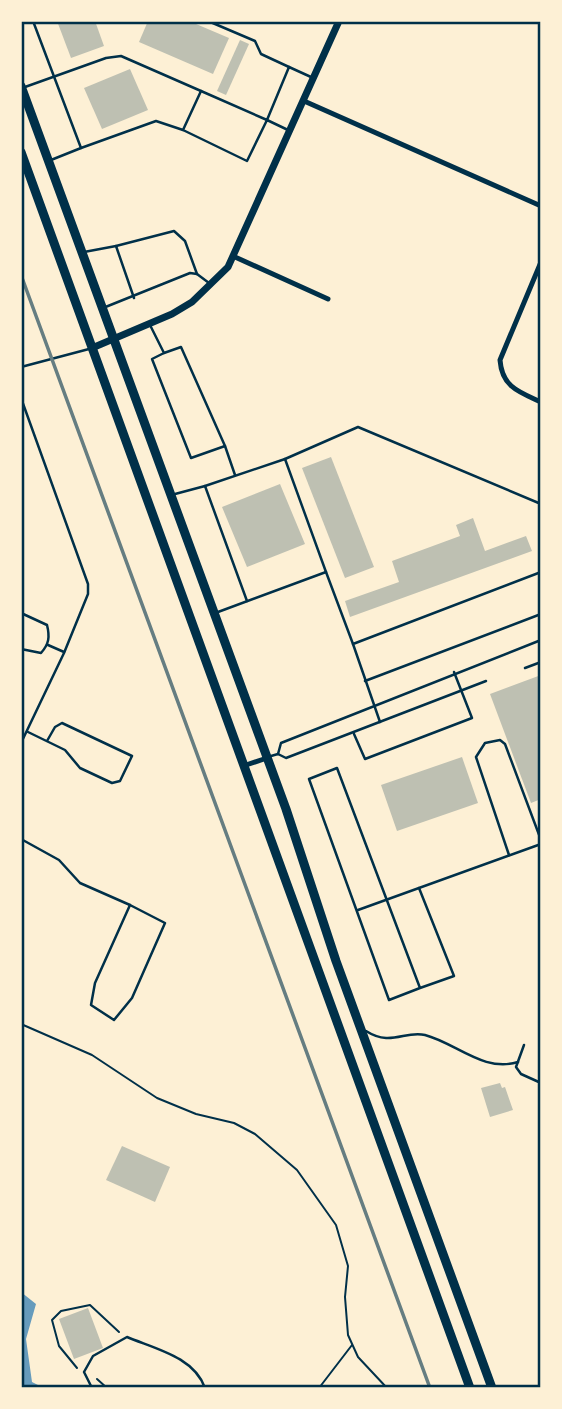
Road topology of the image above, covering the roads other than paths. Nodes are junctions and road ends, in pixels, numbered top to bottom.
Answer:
1 (33, 21) edge
2 (208, 21) edge
3 (339, 21) edge
4 (289, 67) junction
5 (55, 78) junction
6 (314, 78) junction
7 (21, 88) edge
8 (201, 91) junction
9 (304, 101) junction
10 (267, 120) junction
11 (183, 130) junction
12 (291, 132) junction
13 (81, 148) junction
14 (21, 152) edge
15 (48, 161) junction
16 (541, 206) edge
17 (116, 246) junction
18 (81, 253) junction
19 (235, 257) junction
20 (541, 262) edge
21 (197, 274) junction
22 (212, 285) junction
23 (134, 298) junction
24 (328, 299) dead end
25 (101, 308) junction
26 (150, 325) junction
27 (113, 340) junction
28 (92, 348) junction
29 (164, 353) junction
30 (21, 367) edge
31 (21, 398) edge
32 (541, 402) edge
33 (225, 446) junction
34 (285, 459) junction
35 (235, 475) junction
36 (205, 486) junction
37 (171, 496) junction
38 (541, 504) edge
39 (326, 572) junction
40 (541, 572) edge
41 (247, 601) junction
42 (21, 613) edge
43 (214, 614) junction
44 (541, 614) edge
45 (541, 640) edge
46 (353, 644) junction
47 (48, 645) junction
48 (21, 649) edge
49 (64, 653) junction
50 (541, 662) edge
51 (525, 668) dead end
52 (454, 672) junction
53 (365, 681) junction
54 (486, 681) dead end
55 (462, 689) junction
56 (373, 704) junction
57 (380, 722) junction
58 (27, 731) junction
59 (354, 734) junction
60 (47, 741) junction
61 (21, 743) edge
62 (278, 754) junction
63 (267, 758) junction
64 (246, 765) junction
65 (21, 839) edge
66 (541, 842) edge
67 (509, 855) junction
68 (419, 888) junction
69 (387, 900) junction
70 (130, 905) junction
71 (358, 910) junction
72 (420, 988) junction
73 (360, 1026) junction
74 (524, 1045) dead end
75 (518, 1062) junction
76 (541, 1083) edge
77 (92, 1388) edge
78 (205, 1388) edge
79 (471, 1388) edge
80 (492, 1388) edge

1 - 5 lane
2 - 4 lane
3 - 6 street
4 - 6 lane
4 - 10 lane
5 - 7 lane
5 - 8 lane
5 - 13 lane
6 - 9 street
7 - 15 main road
8 - 10 lane
8 - 11 lane
9 - 12 street
9 - 16 street
10 - 11 lane
10 - 12 lane
11 - 13 lane
12 - 19 street
13 - 15 lane
14 - 28 main road
15 - 18 main road
17 - 18 lane
17 - 21 lane
17 - 23 lane
18 - 25 main road
19 - 22 street
19 - 24 street
20 - 32 street
21 - 22 lane
21 - 23 lane
22 - 26 street
23 - 25 lane
25 - 27 main road
26 - 27 street
26 - 29 lane
27 - 28 street
27 - 37 main road
28 - 30 lane
28 - 64 main road
29 - 33 lane
29 - 33 lane
31 - 49 lane
33 - 35 lane
34 - 35 lane
34 - 38 lane
34 - 39 lane
35 - 36 lane
36 - 37 lane
36 - 41 lane
37 - 43 main road
39 - 41 lane
39 - 46 lane
40 - 46 lane
41 - 43 lane
42 - 47 lane
43 - 63 main road
44 - 53 lane
45 - 52 lane
46 - 53 lane
47 - 48 lane
47 - 49 lane
49 - 58 lane
50 - 51 lane
52 - 55 lane
52 - 56 lane
53 - 56 lane
54 - 55 lane
55 - 57 lane
55 - 59 lane
56 - 57 lane
56 - 62 lane
57 - 59 lane
58 - 60 lane
58 - 61 lane
59 - 62 lane
60 - 60 lane
62 - 63 lane
63 - 64 street
63 - 73 main road
64 - 79 main road
65 - 70 lane
66 - 67 lane
66 - 67 lane
67 - 68 lane
68 - 69 lane
68 - 72 lane
69 - 71 lane
69 - 71 lane
69 - 72 lane
70 - 70 lane
71 - 72 lane
73 - 75 lane
73 - 80 main road
74 - 75 lane
75 - 76 lane
77 - 78 lane

